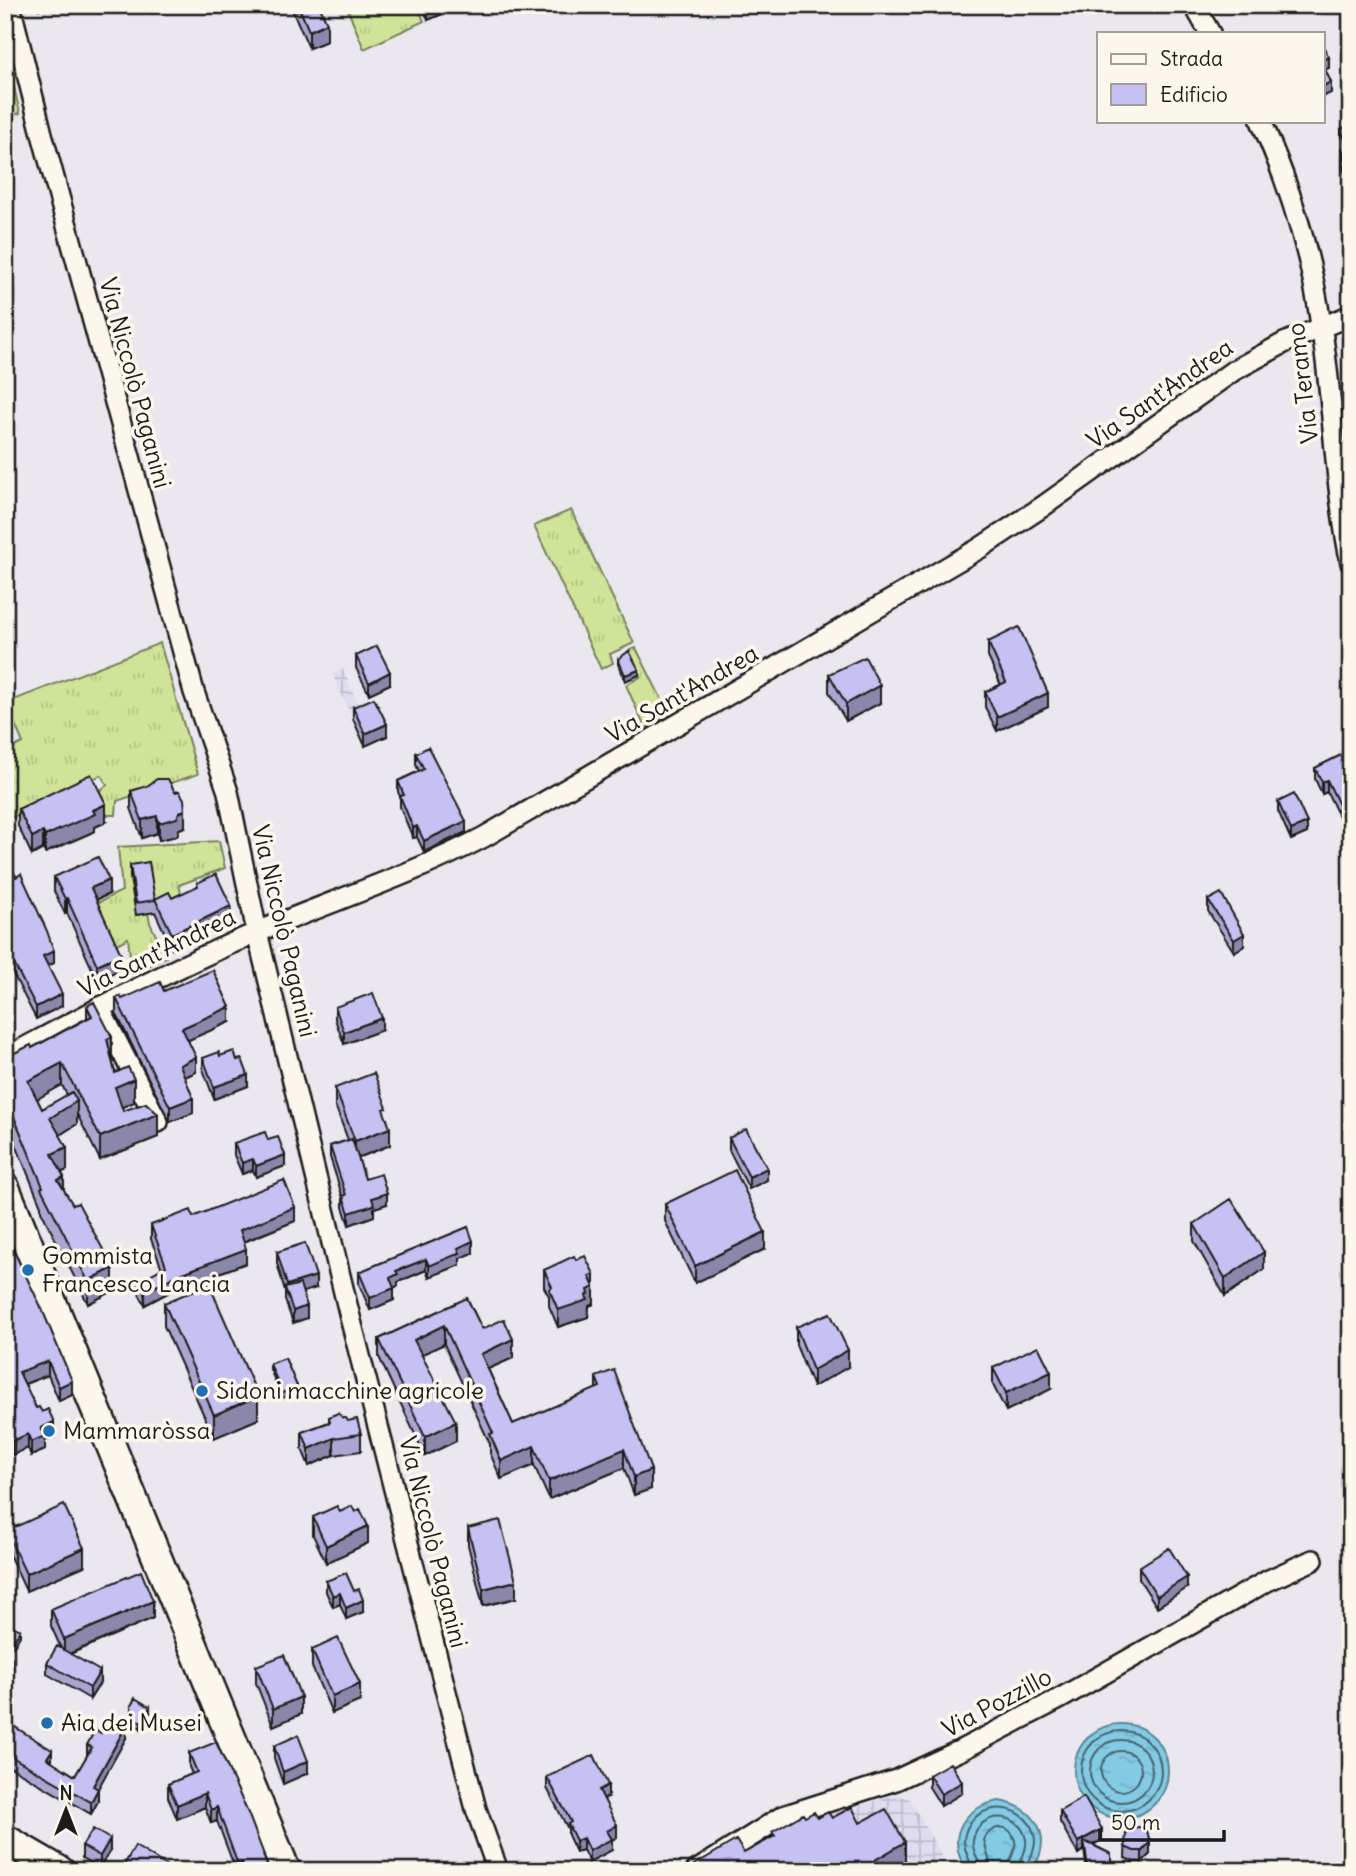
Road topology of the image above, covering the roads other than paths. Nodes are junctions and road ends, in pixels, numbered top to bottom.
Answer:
1 (10, 5) edge
2 (1194, 5) edge
3 (1209, 32) edge
4 (1261, 122) edge
5 (1351, 315) edge
6 (1322, 327) junction
7 (1351, 563) edge
8 (257, 932) junction
9 (99, 1007) junction
10 (5, 1058) edge
11 (158, 1122) edge
12 (5, 1188) edge
13 (1313, 1560) dead end
14 (5, 1839) edge
15 (60, 1871) edge
16 (286, 1871) edge
17 (498, 1871) edge
18 (696, 1871) edge

1 - 8 street, Via Niccolò Paganini
2 - 3 street
4 - 6 street, Via Teramo
5 - 6 street, Via Sant'Andrea
6 - 7 street, Via Teramo
6 - 8 street, Via Sant'Andrea
8 - 9 street, Via Sant'Andrea
8 - 17 street, Via Niccolò Paganini
9 - 10 street, Via Sant'Andrea
9 - 11 street
12 - 16 street
13 - 18 street, Via Pozzillo
14 - 15 street

